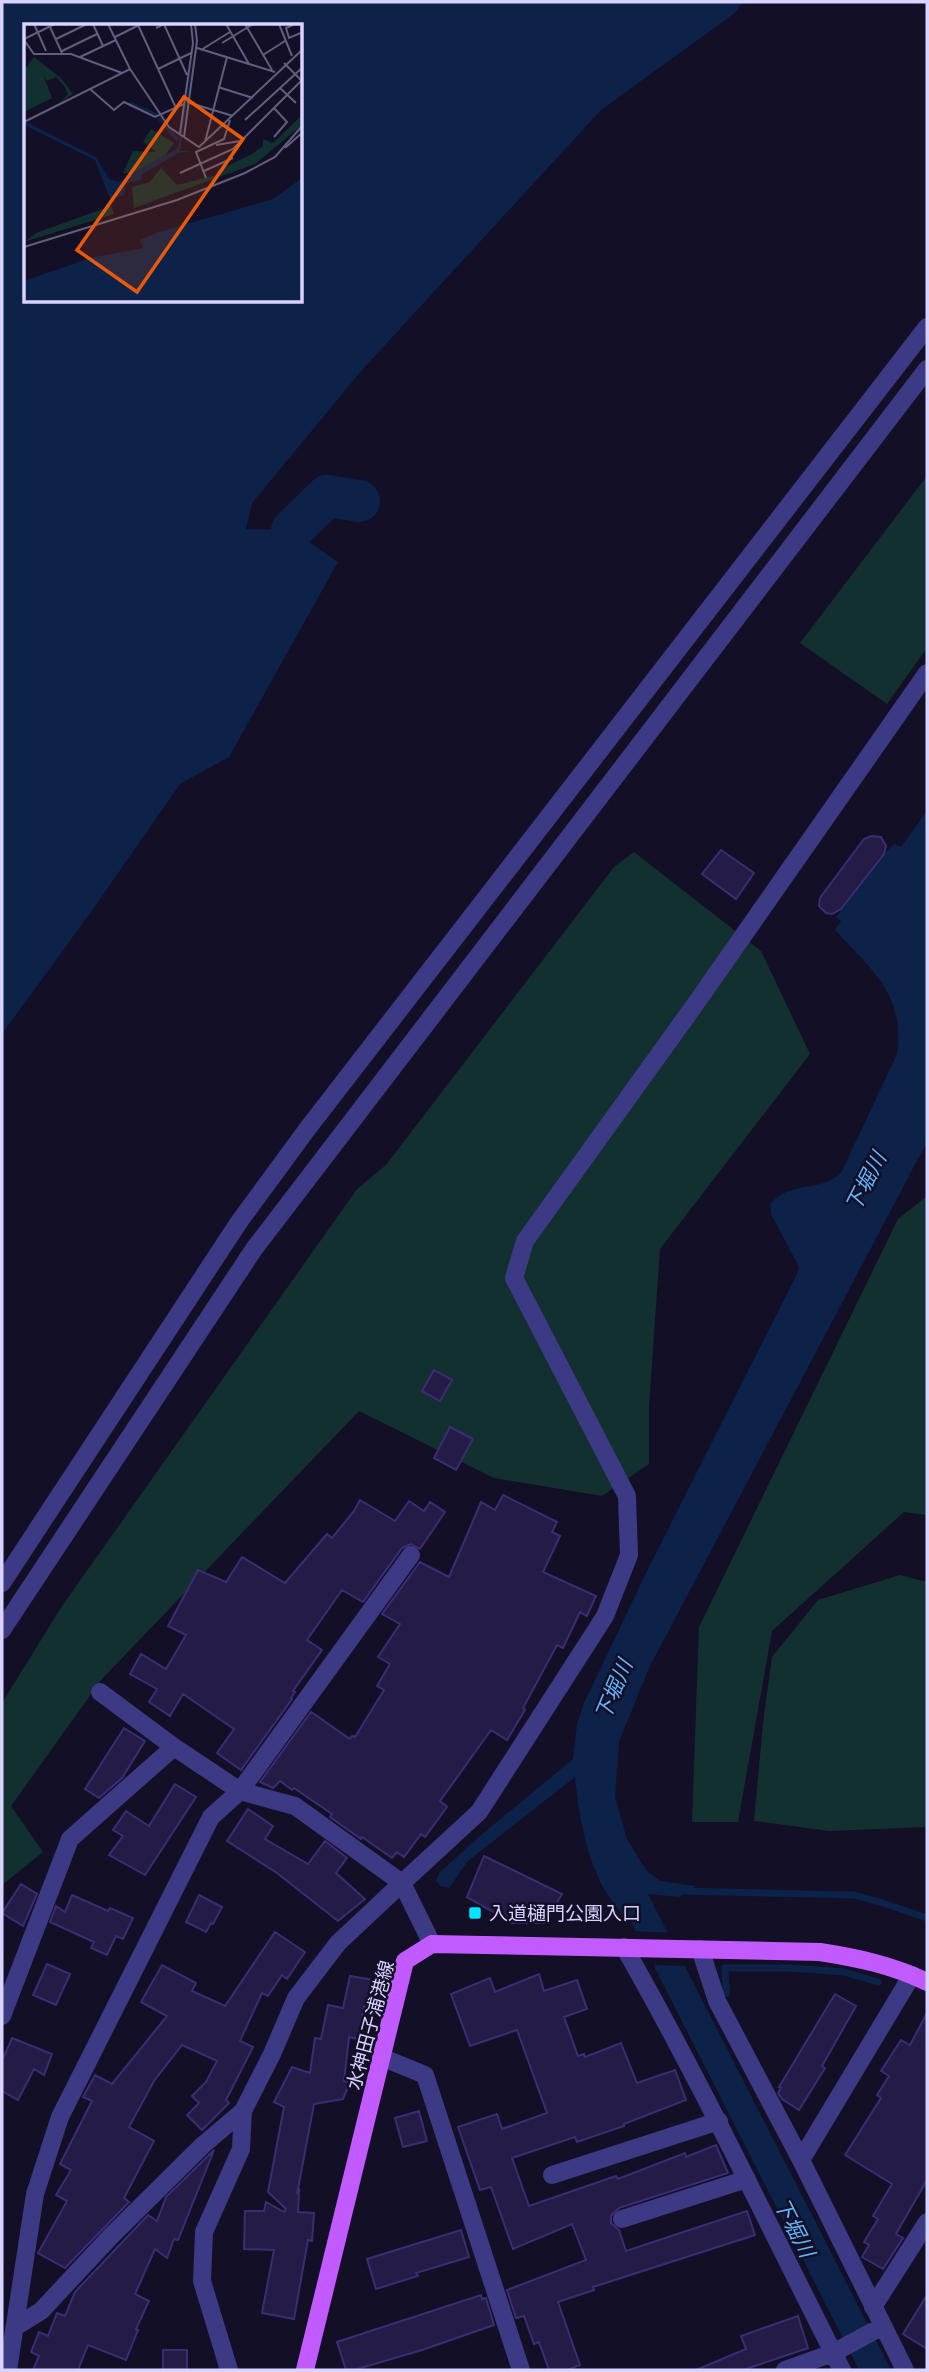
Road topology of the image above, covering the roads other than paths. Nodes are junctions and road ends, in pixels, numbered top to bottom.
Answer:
1 (927, 327) edge
2 (927, 369) edge
3 (927, 673) edge
4 (411, 1555) dead end
5 (2, 1583) edge
6 (2, 1630) edge
7 (100, 1692) dead end
8 (174, 1747) junction
9 (240, 1791) junction
10 (402, 1883) junction
11 (432, 1944) junction
12 (630, 1947) junction
13 (692, 1949) junction
14 (920, 1979) edge
15 (2, 2016) edge
16 (381, 2057) junction
17 (243, 2111) junction
18 (719, 2121) junction
19 (801, 2160) junction
20 (552, 2175) dead end
21 (747, 2179) junction
22 (622, 2219) dead end
23 (927, 2222) edge
24 (873, 2306) junction
25 (883, 2326) junction
26 (15, 2327) junction
27 (834, 2353) junction
28 (8, 2370) edge
29 (229, 2370) edge
30 (305, 2370) edge
31 (521, 2370) edge
32 (785, 2370) edge
33 (842, 2370) edge
34 (905, 2370) edge

1 - 5 street
2 - 6 street
3 - 10 street
4 - 9 street
7 - 8 street
8 - 9 street
8 - 15 street
9 - 10 street
9 - 26 street
10 - 11 street
10 - 17 street
11 - 12 main road
11 - 16 main road, 水神田子浦港線
12 - 13 main road
12 - 18 street
13 - 14 main road
13 - 19 street
14 - 19 street
16 - 30 main road, 水神田子浦港線
16 - 31 street
17 - 26 street
17 - 29 street
18 - 20 street
18 - 21 street
19 - 24 street
21 - 22 street
21 - 27 street
23 - 24 street
24 - 25 street
25 - 27 street
25 - 34 street
26 - 28 street
27 - 32 street
27 - 33 street

